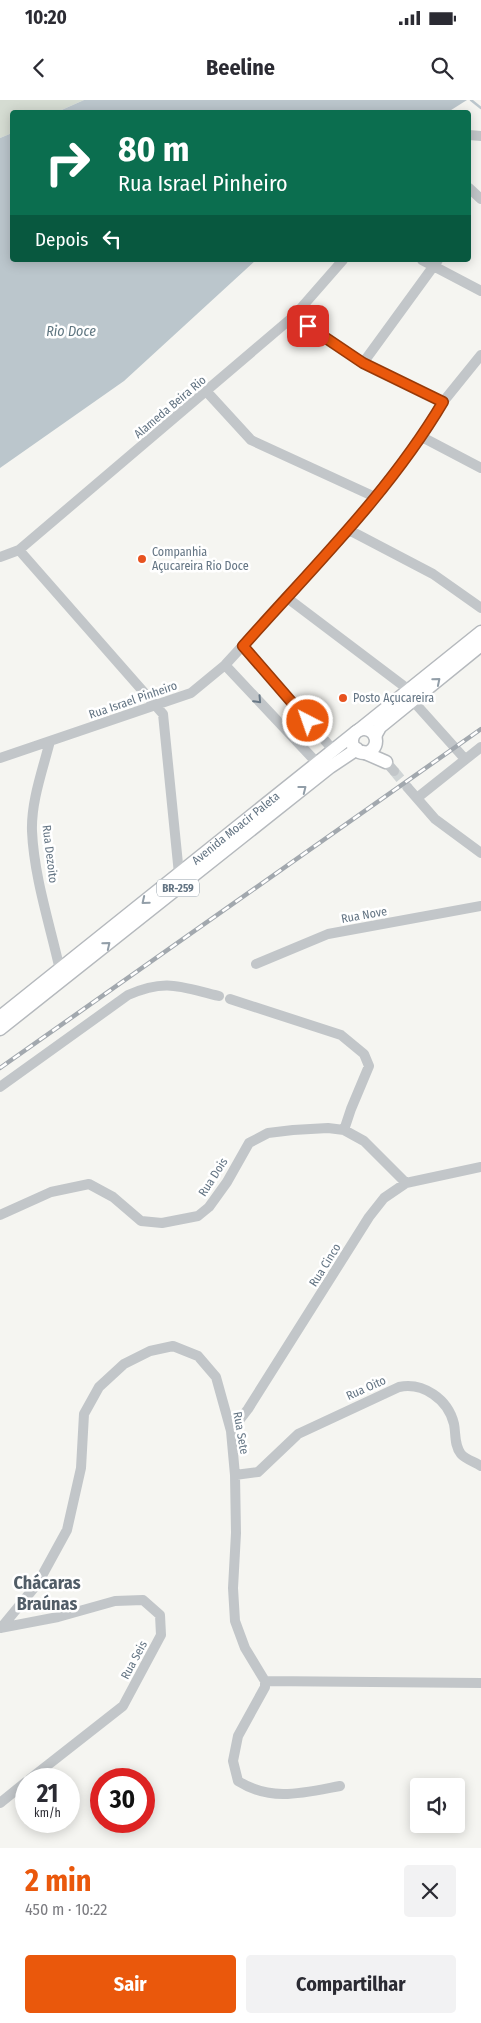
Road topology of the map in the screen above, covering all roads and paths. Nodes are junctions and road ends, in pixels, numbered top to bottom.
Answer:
1 (471, 190) edge
2 (481, 199) edge
3 (342, 262) edge
4 (435, 263) edge
5 (481, 291) edge
6 (294, 316) junction
7 (481, 355) edge
8 (363, 363) junction
9 (207, 392) junction
10 (443, 402) junction
11 (422, 437) junction
12 (481, 468) edge
13 (375, 497) junction
14 (349, 530) junction
15 (19, 550) junction
16 (0, 558) edge
17 (286, 597) junction
18 (481, 608) edge
19 (481, 632) edge
20 (481, 644) edge
21 (243, 646) junction
22 (225, 664) junction
23 (411, 696) junction
24 (155, 706) junction
25 (357, 731) junction
26 (376, 738) junction
27 (50, 741) junction
28 (481, 747) edge
29 (334, 751) junction
30 (360, 751) junction
31 (0, 758) edge
32 (465, 759) junction
33 (318, 764) junction
34 (408, 788) tunnel mouth
35 (417, 798) junction
36 (481, 853) edge
37 (179, 874) junction
38 (481, 906) edge
39 (256, 964) dead end
40 (60, 970) junction
41 (219, 996) dead end
42 (230, 999) dead end
43 (0, 1017) edge
44 (0, 1029) edge
45 (0, 1087) edge
46 (344, 1130) junction
47 (481, 1167) edge
48 (406, 1183) junction
49 (0, 1215) edge
50 (231, 1431) junction
51 (481, 1466) edge
52 (235, 1475) junction
53 (1, 1628) edge
54 (265, 1681) junction
55 (481, 1682) edge
56 (44, 1768) edge
57 (340, 1786) dead end
58 (15, 1791) edge
59 (0, 1803) edge

1 - 2 street
3 - 6 street, Alameda Beira Rio
4 - 5 street
4 - 8 street
6 - 8 street
6 - 9 street, Alameda Beira Rio
7 - 10 street, Rua Israel Pinheiro
8 - 10 street
9 - 13 street
9 - 15 street, Alameda Beira Rio
10 - 11 street, Rua Israel Pinheiro
11 - 12 street
11 - 13 street, Rua Israel Pinheiro
13 - 14 street, Rua Israel Pinheiro
14 - 17 street, Rua Israel Pinheiro
14 - 18 street
15 - 16 street, Alameda Beira Rio
15 - 24 street
17 - 21 street, Rua Israel Pinheiro
17 - 23 street
19 - 23 main road, Avenida Moacir Paleta / BR-259
23 -> 20 main road, Avenida Moacir Paleta / BR-259
21 - 22 street, Rua Israel Pinheiro
21 - 29 street
22 - 24 street, Rua Israel Pinheiro
22 -> 33 street
23 - 25 main road, Avenida Moacir Paleta / BR-259
23 - 26 main road, Avenida Moacir Paleta / BR-259
23 - 32 street
24 - 27 street, Rua Israel Pinheiro
24 - 37 street
25 - 26 main road
25 - 29 main road, Avenida Moacir Paleta / BR-259
25 - 30 main road
26 - 30 main road
26 - 30 main road
27 - 31 street, Rua Israel Pinheiro
27 - 40 street, Rua Dezoito
28 - 32 street
29 - 33 main road, Avenida Moacir Paleta / BR-259
44 -> 30 main road, Avenida Moacir Paleta / BR-259
32 - 35 street
33 - 37 main road, Avenida Moacir Paleta / BR-259
34 - 35 street
35 - 36 street
37 -> 40 main road, Avenida Moacir Paleta / BR-259
38 - 39 street, Rua Nove
40 - 43 main road, Avenida Moacir Paleta / BR-259
41 - 45 street
42 - 46 street
46 - 48 street, Rua Dois
46 - 49 street, Rua Dois
47 - 48 street, Rua Cinco
48 - 50 street, Rua Cinco
50 - 52 street, Rua Sete
50 - 53 street, Rua Sete
51 - 52 street, Rua Oito
52 - 54 street, Rua Sete
53 - 56 street, Rua Seis
54 - 55 street
54 - 57 street
58 - 59 street

